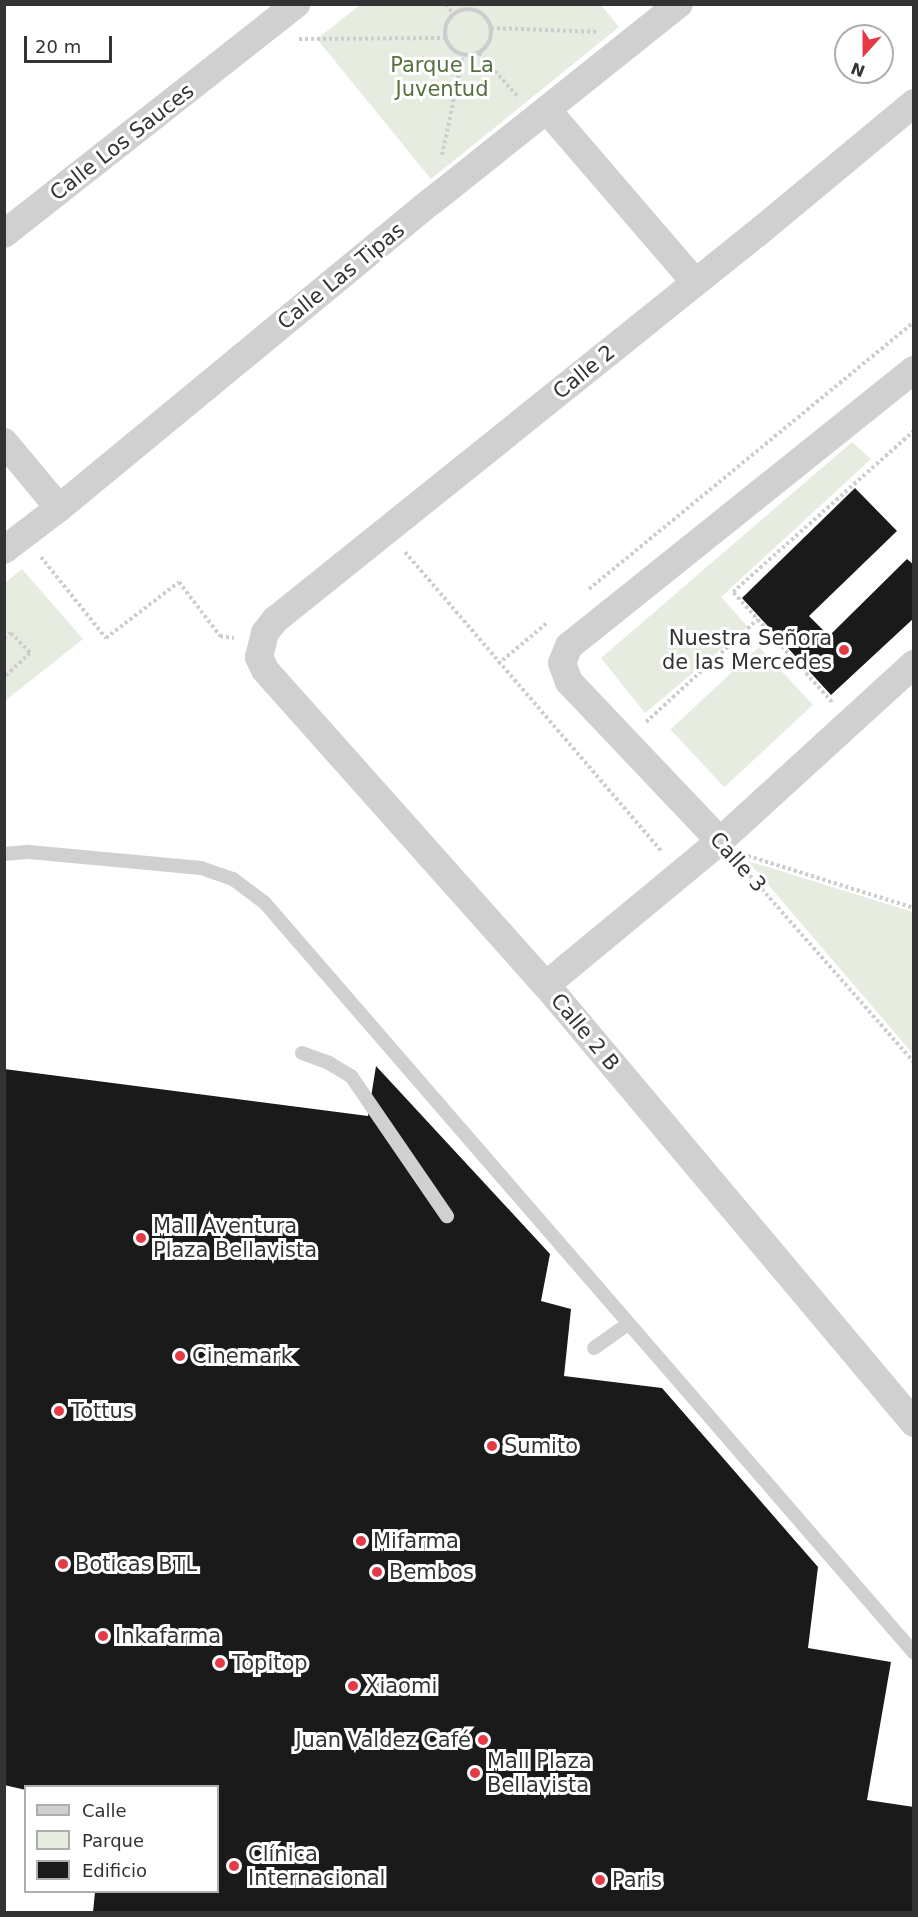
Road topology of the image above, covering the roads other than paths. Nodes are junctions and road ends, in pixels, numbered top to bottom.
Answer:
1 (679, 4) edge
2 (287, 11) edge
3 (914, 104) edge
4 (542, 113) junction
5 (4, 234) edge
6 (695, 282) junction
7 (914, 370) edge
8 (4, 442) edge
9 (59, 508) junction
10 (14, 542) edge
11 (261, 644) joint
12 (914, 664) edge
13 (728, 851) junction
14 (4, 854) edge
15 (546, 985) junction
16 (302, 1053) dead end
17 (447, 1216) dead end
18 (628, 1324) junction
19 (594, 1348) dead end
20 (914, 1422) edge
21 (914, 1653) edge

1 - 4 street, Calle Las Tipas
2 - 5 street, Calle Los Sauces
3 - 6 street, Calle 2
4 - 6 street
4 - 9 street, Calle Las Tipas
6 - 11 street, Calle 2
7 - 13 street, Calle 3
8 - 9 street
9 - 10 street, Calle Las Tipas
11 - 15 street, Calle 2 B
12 - 13 street
13 - 15 street
14 - 18 lane
15 - 20 street, Calle 2 B
16 - 17 lane
18 - 19 lane
18 - 21 lane

